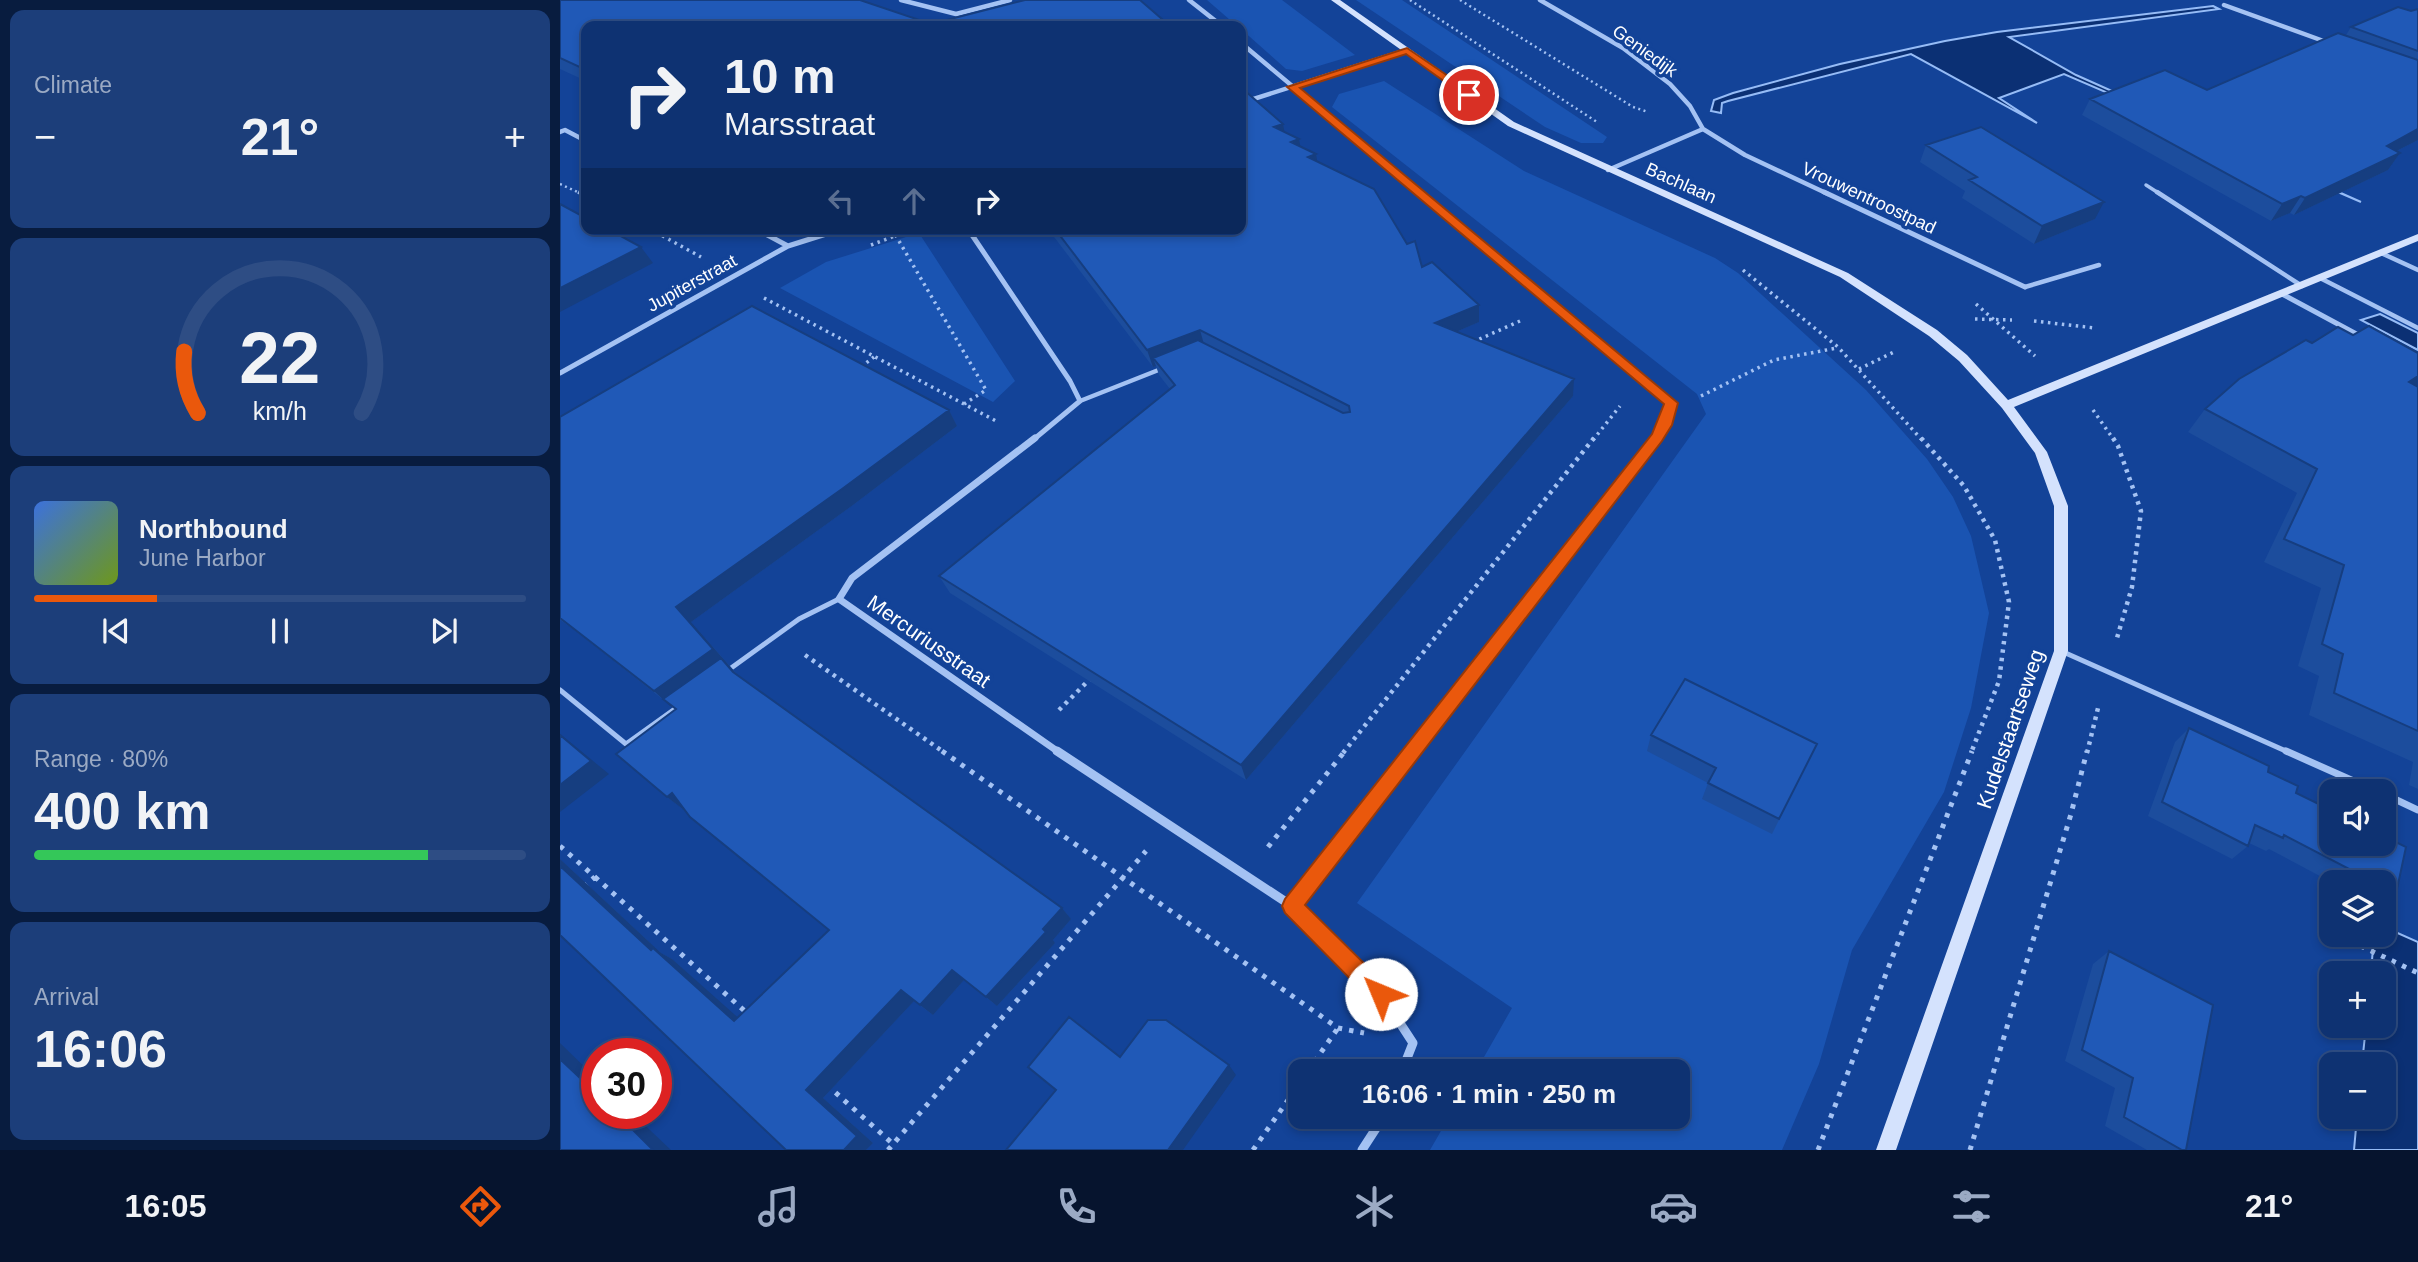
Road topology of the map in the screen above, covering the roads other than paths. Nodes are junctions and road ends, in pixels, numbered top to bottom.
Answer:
1 (901, 0) edge
2 (1010, 0) edge
3 (1189, 0) edge
4 (1335, 0) edge
5 (1540, 0) edge
6 (2224, 5) dead end
7 (1216, 21) edge
8 (1246, 47) edge
9 (2340, 47) edge
10 (1407, 50) junction
11 (1292, 87) junction
12 (1246, 101) edge
13 (1703, 129) junction
14 (560, 132) edge
15 (581, 138) edge
16 (1608, 170) junction
17 (2146, 185) dead end
18 (767, 235) edge
19 (823, 235) edge
20 (972, 235) edge
21 (2418, 237) edge
22 (788, 246) junction
23 (2381, 253) junction
24 (2099, 265) dead end
25 (2418, 270) edge
26 (2320, 278) junction
27 (2302, 286) junction
28 (2025, 287) joint
29 (2282, 294) junction
30 (2418, 328) edge
31 (2373, 343) edge
32 (1166, 367) edge
33 (560, 373) edge
34 (1080, 401) junction
35 (2006, 405) junction
36 (839, 599) junction
37 (2061, 651) junction
38 (723, 674) edge
39 (560, 690) edge
40 (691, 698) edge
41 (2349, 779) edge
42 (2396, 800) edge
43 (2418, 810) edge
44 (1292, 906) junction
45 (1407, 1059) edge
46 (1376, 1129) edge
47 (1362, 1150) edge
48 (1886, 1150) edge

1 - 2 street
3 - 7 street
4 - 10 main road, Bachlaan
5 - 13 street, Geniedijk
6 - 9 street
8 - 11 street
10 - 11 street
10 - 16 main road, Bachlaan
11 - 12 street
11 - 44 street
13 - 16 street
13 - 28 street, Vrouwentroostpad
14 - 15 street
16 - 35 main road, Bachlaan
17 - 27 lane
18 - 22 street
19 - 22 street, Jupiterstraat
20 - 34 street
21 - 23 main road
22 - 33 street, Jupiterstraat
23 - 25 lane
23 - 26 main road
24 - 28 lane
26 - 27 main road
26 - 30 lane
27 - 29 main road
29 - 31 street
29 - 35 main road
32 - 34 lane
34 - 36 street, Mercuriusstraat
35 - 37 main road, Kudelstaartseweg
36 - 38 lane
36 - 44 street, Mercuriusstraat
37 - 41 lane
37 - 48 main road, Kudelstaartseweg
39 - 40 lane
42 - 43 lane
44 - 45 street, Mercuriusstraat
46 - 47 street

